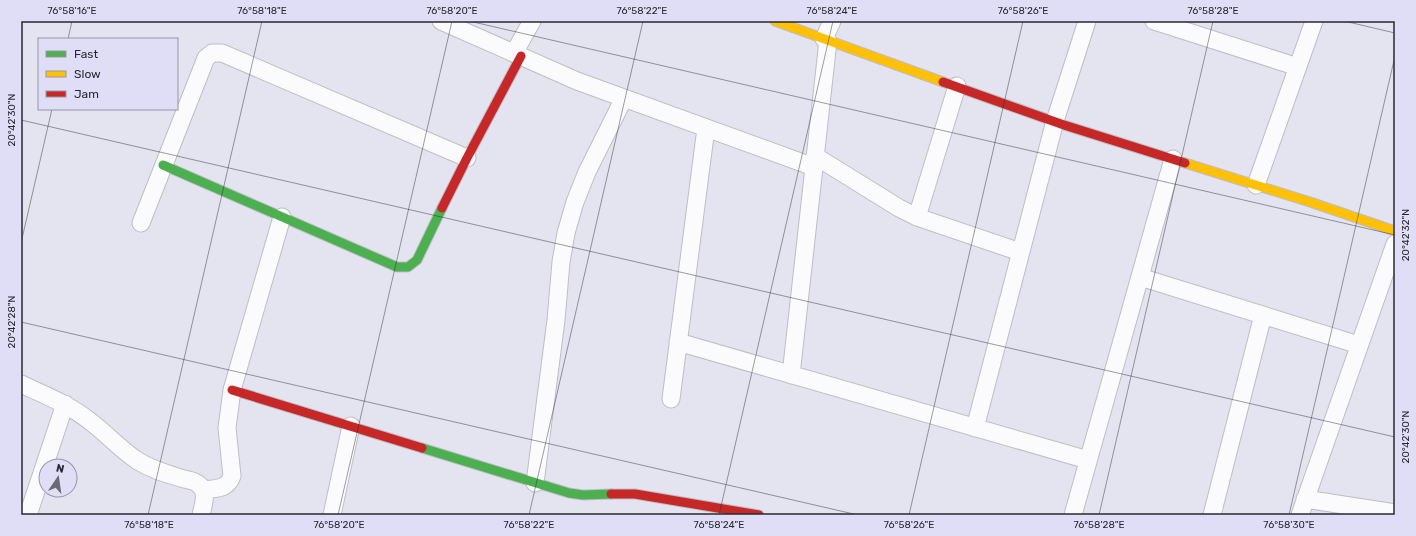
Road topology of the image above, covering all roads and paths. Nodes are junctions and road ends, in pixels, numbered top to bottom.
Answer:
1 (441, 21) edge
2 (532, 21) edge
3 (775, 21) edge
4 (832, 21) edge
5 (1086, 21) edge
6 (1154, 21) edge
7 (1314, 21) edge
8 (826, 40) junction
9 (517, 55) junction
10 (1298, 66) junction
11 (957, 86) junction
12 (624, 98) junction
13 (1055, 121) junction
14 (706, 128) junction
15 (467, 158) junction
16 (1173, 159) junction
17 (815, 162) junction
18 (164, 165) junction
19 (1256, 185) junction
20 (282, 217) junction
21 (917, 217) junction
22 (141, 223) dead end
23 (1395, 232) edge
24 (1395, 244) edge
25 (1020, 252) junction
26 (1140, 277) junction
27 (1263, 315) junction
28 (678, 342) junction
29 (1359, 345) junction
30 (791, 375) junction
31 (21, 384) edge
32 (232, 390) junction
33 (671, 399) dead end
34 (65, 404) junction
35 (351, 426) junction
36 (975, 428) junction
37 (1088, 460) junction
38 (535, 483) junction
39 (206, 489) junction
40 (1305, 499) junction
41 (1395, 513) edge
42 (28, 515) edge
43 (201, 515) edge
44 (332, 515) edge
45 (759, 515) edge
46 (1073, 515) edge
47 (1212, 515) edge
48 (1300, 515) edge

1 - 9 street
2 - 9 street
3 - 8 street
4 - 8 street
5 - 13 street
6 - 10 street
7 - 10 street
8 - 11 street
8 - 17 street
9 - 12 street
9 - 15 street
10 - 19 street
11 - 13 street
11 - 21 street
12 - 14 street
12 - 38 street
13 - 16 street
13 - 25 street
14 - 17 street
14 - 28 street
15 - 18 street
15 - 20 street
16 - 19 street
16 - 26 street
17 - 21 street
17 - 30 street
18 - 20 street
18 - 22 street
19 - 23 street
20 - 32 street
21 - 25 street
24 - 29 street
25 - 36 street
26 - 27 street
26 - 37 street
27 - 29 street
27 - 47 street
28 - 30 street
28 - 33 street
29 - 40 street
30 - 36 street
31 - 34 street
32 - 35 street
32 - 39 street
34 - 39 street
34 - 42 street
35 - 38 street
35 - 44 street
36 - 37 street
37 - 46 street
38 - 45 street
39 - 43 street
40 - 41 street
40 - 48 street

